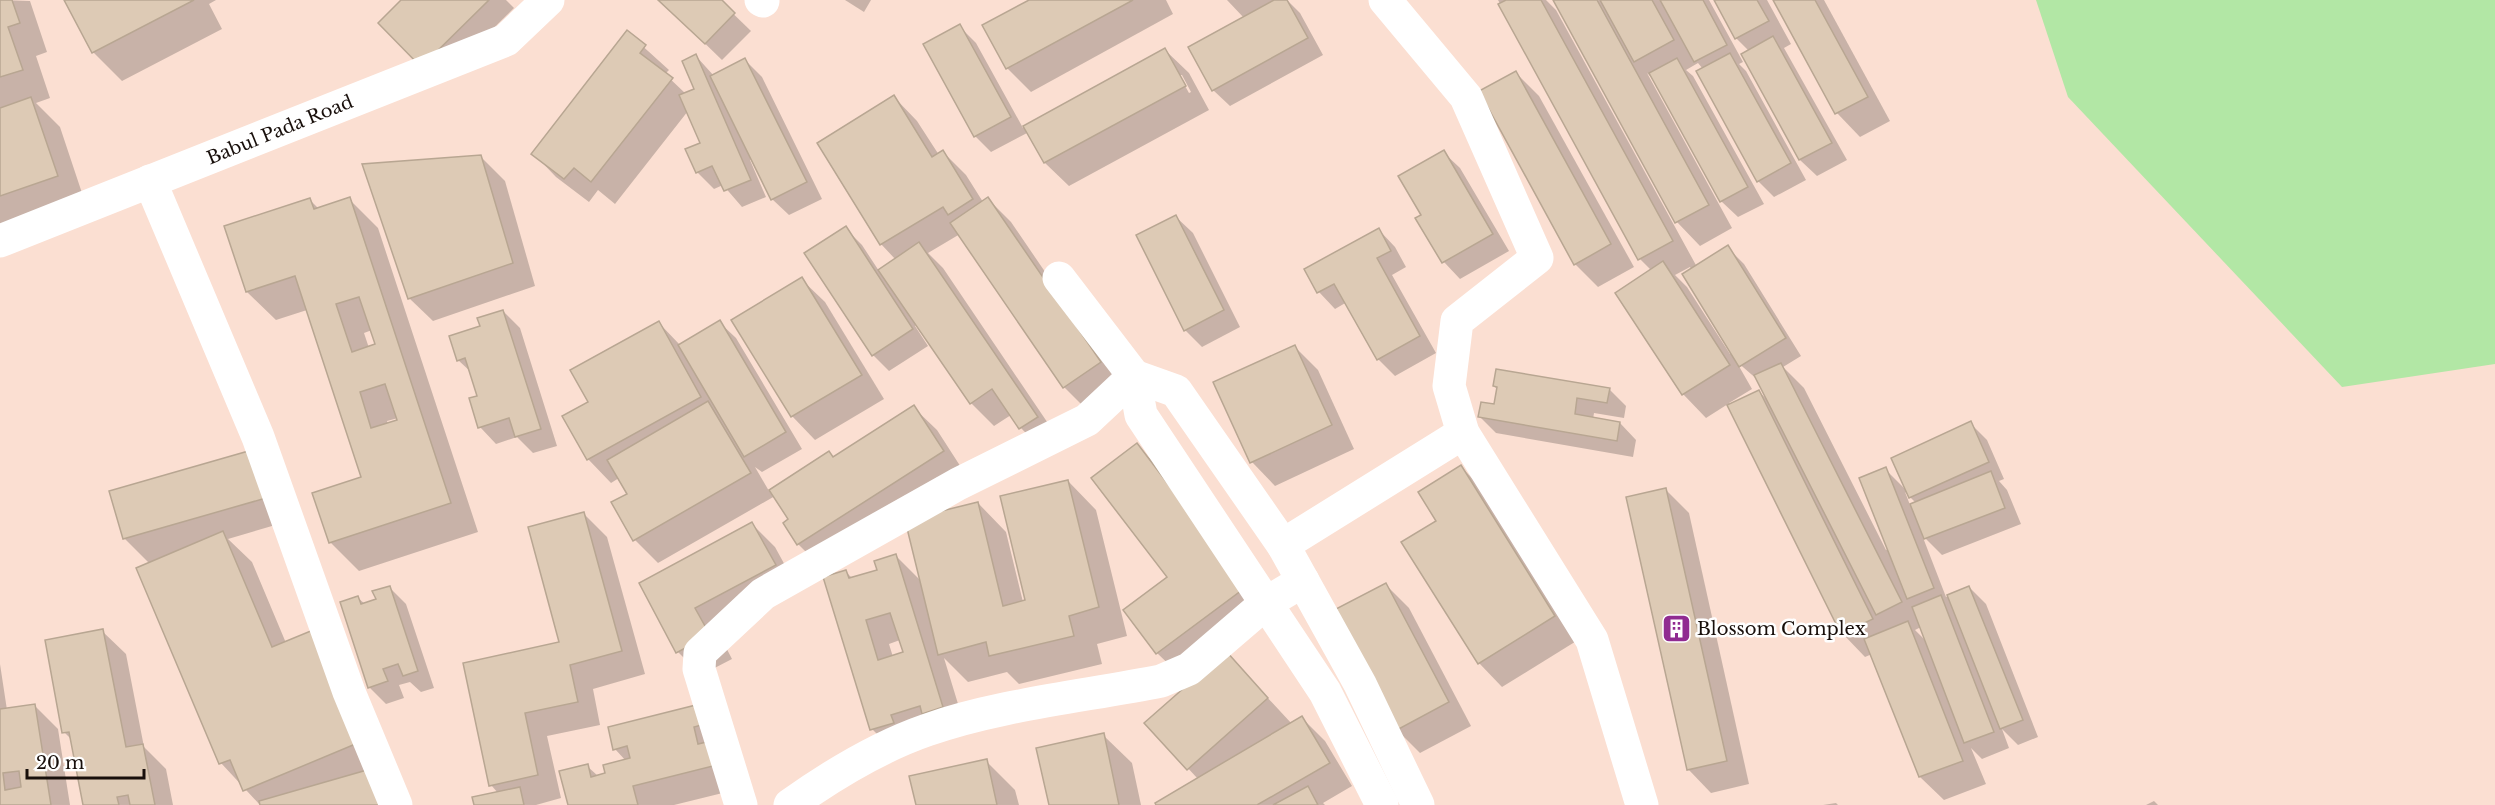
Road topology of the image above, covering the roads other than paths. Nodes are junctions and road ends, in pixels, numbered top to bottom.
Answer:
1 (548, 0) edge
2 (1385, 0) edge
3 (150, 181) junction
4 (0, 241) edge
5 (1059, 278) dead end
6 (1134, 376) junction
7 (1463, 433) junction
8 (1283, 544) junction
9 (1303, 581) junction
10 (1266, 603) junction
11 (396, 805) edge
12 (741, 805) edge
13 (790, 805) edge
14 (1382, 805) edge
15 (1418, 805) edge
16 (1642, 805) edge

1 - 3 street, Babul Pada Road
2 - 7 street
3 - 4 street, Babul Pada Road
3 - 11 street
5 - 6 street
6 - 8 street
6 - 10 street
6 - 12 street
7 - 8 street
7 - 16 street
8 - 9 street
9 - 10 street
9 - 15 street
10 - 13 street
10 - 14 street

